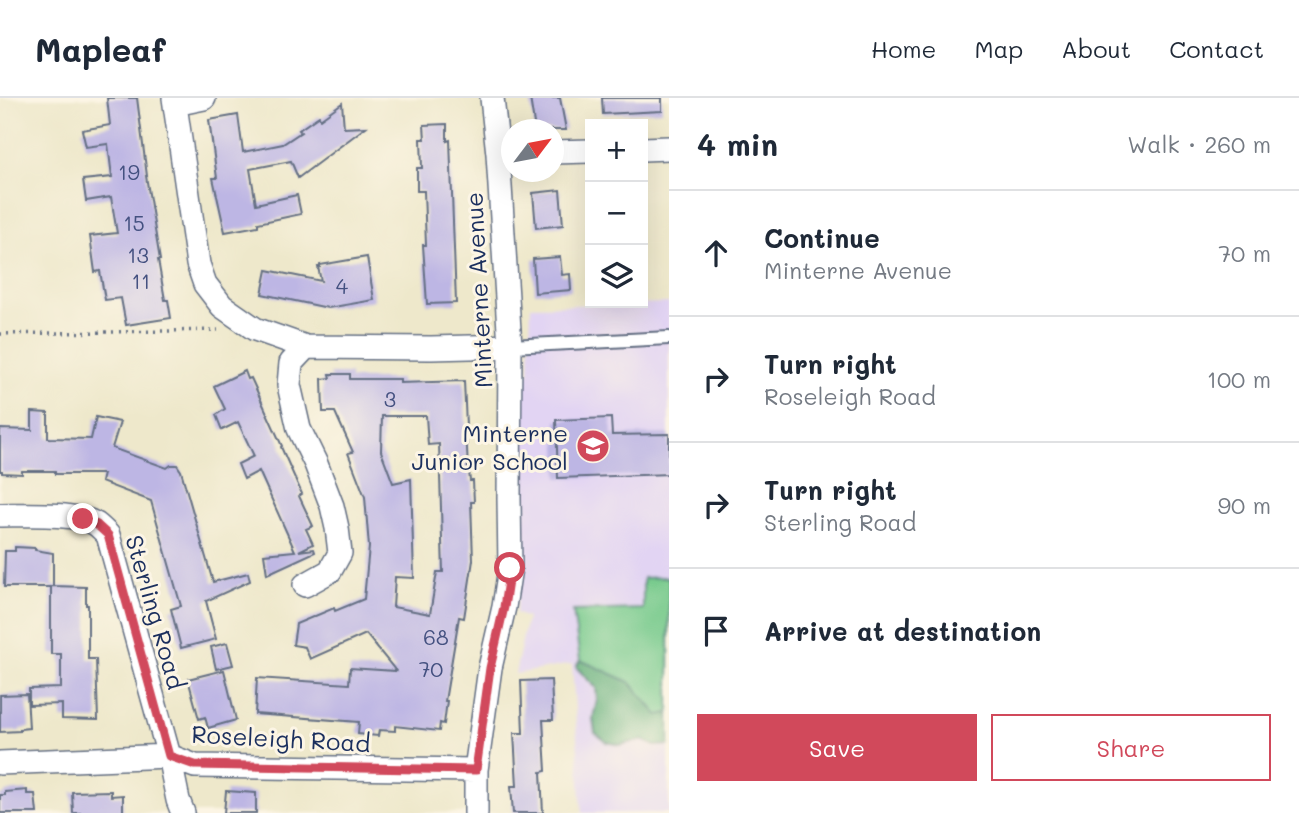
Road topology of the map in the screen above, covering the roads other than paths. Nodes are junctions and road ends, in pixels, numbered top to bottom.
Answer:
1 (204, 98) edge
2 (492, 98) edge
3 (175, 101) edge
4 (501, 137) edge
5 (669, 148) edge
6 (648, 149) edge
7 (585, 151) edge
8 (564, 152) edge
9 (506, 182) edge
10 (669, 338) edge
11 (510, 346) junction
12 (306, 347) junction
13 (0, 515) edge
14 (305, 585) dead end
15 (169, 756) junction
16 (0, 763) edge
17 (476, 770) junction
18 (183, 813) edge
19 (476, 813) edge

1 - 3 street
2 - 4 street, Minterne Avenue
3 - 12 street
5 - 6 street
7 - 8 street
9 - 11 street, Minterne Avenue
10 - 11 lane
11 - 12 street
11 - 17 street, Minterne Avenue
12 - 14 street
13 - 15 street, Sterling Road
15 - 16 street, Roseleigh Road
15 - 17 street, Roseleigh Road
15 - 18 street, Sterling Road
17 - 19 street, Minterne Avenue

